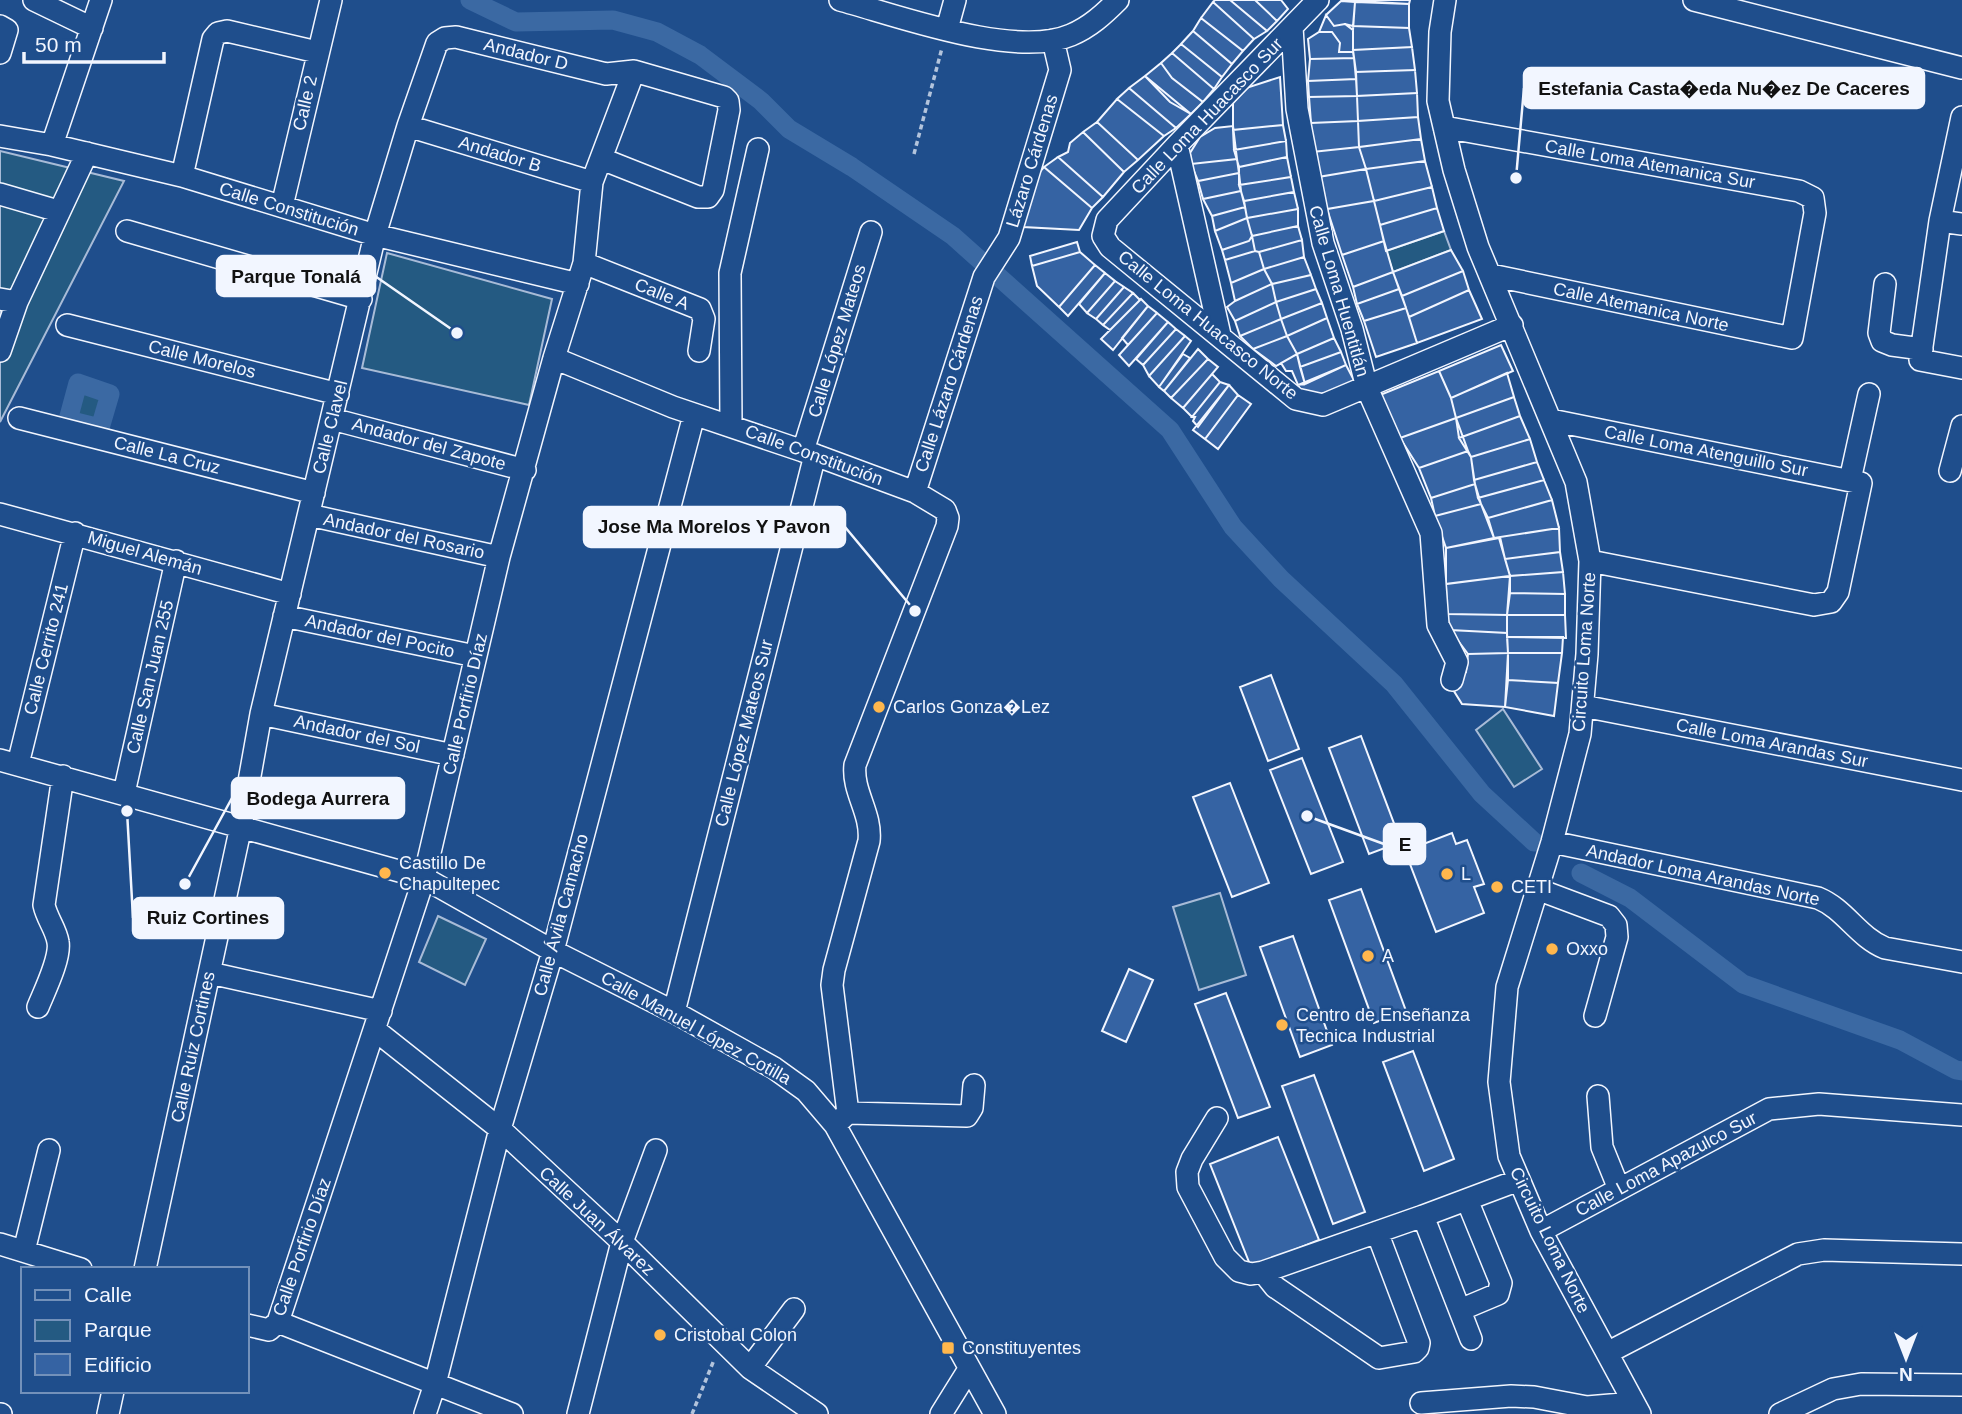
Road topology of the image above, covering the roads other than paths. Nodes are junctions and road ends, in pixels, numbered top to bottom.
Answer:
1 (34, 0) edge
2 (102, 0) edge
3 (331, 0) edge
4 (840, 0) edge
5 (955, 0) edge
6 (1118, 0) edge
7 (1318, 0) edge
8 (1445, 0) edge
9 (1694, 0) edge
10 (0, 26) edge
11 (1292, 27) junction
12 (92, 28) junction
13 (947, 29) junction
14 (445, 38) joint
15 (1053, 40) junction
16 (317, 52) junction
17 (0, 53) edge
18 (1962, 68) edge
19 (634, 71) junction
20 (1962, 117) edge
21 (408, 126) junction
22 (1444, 127) junction
23 (0, 136) edge
24 (52, 145) junction
25 (1177, 145) junction
26 (758, 149) dead end
27 (86, 153) junction
28 (602, 159) junction
29 (182, 176) junction
30 (592, 182) junction
31 (0, 194) edge
32 (282, 206) junction
33 (58, 211) junction
34 (1940, 221) junction
35 (1962, 224) edge
36 (127, 231) dead end
37 (871, 232) dead end
38 (375, 235) junction
39 (1103, 236) joint
40 (584, 263) junction
41 (1491, 275) junction
42 (984, 277) joint
43 (578, 284) junction
44 (1885, 284) dead end
45 (361, 299) junction
46 (8, 300) edge
47 (67, 325) dead end
48 (1512, 325) junction
49 (1220, 335) junction
50 (1792, 338) joint
51 (0, 351) edge
52 (699, 351) dead end
53 (1921, 354) junction
54 (554, 358) junction
55 (1962, 368) edge
56 (1367, 388) junction
57 (338, 394) junction
58 (1869, 394) dead end
59 (694, 415) junction
60 (19, 418) dead end
61 (332, 419) junction
62 (1551, 420) junction
63 (732, 426) junction
64 (1962, 426) edge
65 (809, 453) junction
66 (525, 470) junction
67 (1950, 471) dead end
68 (1855, 481) junction
69 (915, 492) junction
70 (314, 493) junction
71 (0, 514) edge
72 (309, 515) junction
73 (75, 533) junction
74 (499, 557) junction
75 (176, 561) junction
76 (1590, 561) junction
77 (290, 594) junction
78 (284, 617) junction
79 (475, 656) junction
80 (1452, 680) dead end
81 (1583, 706) junction
82 (261, 714) junction
83 (453, 755) junction
84 (9, 762) edge
85 (63, 776) junction
86 (1962, 780) edge
87 (124, 793) junction
88 (241, 826) junction
89 (1552, 842) junction
90 (424, 878) junction
91 (1537, 888) junction
92 (553, 951) junction
93 (1962, 962) edge
94 (210, 973) junction
95 (38, 1007) dead end
96 (674, 1012) junction
97 (1595, 1016) dead end
98 (378, 1021) junction
99 (974, 1085) dead end
100 (1598, 1096) dead end
101 (1962, 1115) edge
102 (1217, 1118) dead end
103 (841, 1119) junction
104 (500, 1129) junction
105 (49, 1150) dead end
106 (656, 1150) dead end
107 (1519, 1180) junction
108 (1619, 1189) junction
109 (1467, 1200) junction
110 (1423, 1216) junction
111 (1541, 1231) junction
112 (1377, 1232) junction
113 (622, 1242) junction
114 (0, 1244) edge
115 (24, 1251) junction
116 (1962, 1254) edge
117 (75, 1267) edge
118 (145, 1267) edge
119 (1263, 1272) junction
120 (794, 1309) dead end
121 (1460, 1310) junction
122 (248, 1325) edge
123 (274, 1326) junction
124 (1471, 1339) dead end
125 (1607, 1353) junction
126 (751, 1368) junction
127 (969, 1369) junction
128 (435, 1384) junction
129 (1962, 1385) edge
130 (112, 1393) edge
131 (1421, 1402) dead end
132 (1637, 1408) edge
133 (994, 1412) edge
134 (107, 1414) edge
135 (425, 1414) edge
136 (512, 1414) edge
137 (578, 1414) edge
138 (817, 1414) edge
139 (941, 1414) edge
140 (1016, 1414) edge
141 (1780, 1414) edge

1 - 12 street
2 - 12 street
3 - 16 street, Calle 2
4 - 13 street
5 - 13 street
6 - 15 street
7 - 11 street, Calle Loma Huacasco Sur
8 - 22 street, Circuito Loma Norte
9 - 18 street
10 - 17 street
11 - 25 street, Calle Loma Huacasco Sur
11 - 56 street, Calle Loma Huentitlán
12 - 24 street
13 - 15 street
14 - 19 street, Andador D
14 - 21 street, Calle Clavel
15 - 42 street, Lázaro Cárdenas
16 - 29 street
16 - 32 street, Calle 2
19 - 28 street, Calle Porfirio Díaz
19 - 28 street
20 - 34 street
21 - 30 street, Andador B
21 - 38 street, Calle Clavel
22 - 41 street, Circuito Loma Norte
22 - 50 street, Calle Loma Atemanica Sur
23 - 24 street, Calle Constitución
24 - 27 street, Calle Constitución
25 - 39 street, Calle Loma Huacasco Sur
25 - 49 street
26 - 63 street
27 - 29 street, Calle Constitución
27 - 33 street
28 - 30 street, Calle Porfirio Díaz
29 - 32 street, Calle Constitución
30 - 40 street, Calle Porfirio Díaz
31 - 33 street
32 - 38 street, Calle Constitución
33 - 46 street
34 - 35 street
34 - 53 street
36 - 45 street
37 - 65 street, Calle López Mateos
38 - 43 street, Calle Constitución
38 - 45 street, Calle Clavel
39 - 49 street, Calle Loma Huacasco Norte
40 - 43 street, Calle Porfirio Díaz
40 - 52 street, Calle A
41 - 48 street, Circuito Loma Norte
41 - 50 street, Calle Atemanica Norte
42 - 69 street, Calle Lázaro Cárdenas
43 - 54 street, Calle Porfirio Díaz
44 - 53 street
45 - 57 street, Calle Clavel
46 - 51 street
47 - 57 street, Calle Morelos
48 - 56 street, Calle Loma Huacasco Norte
48 - 62 street, Circuito Loma Norte
49 - 56 street, Calle Loma Huacasco Norte
53 - 55 street
54 - 59 street, Calle Constitución
54 - 66 street, Calle Porfirio Díaz
56 - 80 street, Calle Loma Huentitlán
57 - 61 street, Calle Clavel
58 - 68 street
59 - 63 street, Calle Constitución
59 - 92 street, Calle Ávila Camacho
60 - 70 street, Calle La Cruz
61 - 66 street, Andador del Zapote
61 - 70 street, Calle Clavel
62 - 68 street, Calle Loma Atenguillo Sur
62 - 76 street, Circuito Loma Norte
63 - 65 street, Calle Constitución
64 - 67 street
65 - 69 street, Calle Constitución
65 - 96 street, Calle López Mateos Sur
66 - 74 street, Calle Porfirio Díaz
68 - 76 street
69 - 103 street, Calle Constitución
70 - 72 street, Calle Clavel
71 - 73 street, Miguel Alemán
72 - 74 street, Andador del Rosario
72 - 77 street, Calle Clavel
73 - 75 street, Miguel Alemán
73 - 84 street, Calle Cerrito 241
74 - 79 street, Calle Porfirio Díaz
75 - 77 street, Miguel Alemán
75 - 87 street, Calle San Juan 255
76 - 81 street, Circuito Loma Norte
77 - 78 street, Calle Clavel
78 - 79 street, Andador del Pocito
78 - 82 street, Calle Clavel
79 - 83 street, Calle Porfirio Díaz
81 - 86 street, Calle Loma Arandas Sur
81 - 89 street, Circuito Loma Norte
82 - 83 street, Andador del Sol
82 - 88 street, Calle Clavel
83 - 90 street, Calle Porfirio Díaz
84 - 85 street, Calle Manuel López Cotilla
85 - 87 street, Calle Manuel López Cotilla
85 - 95 street
87 - 88 street, Calle Manuel López Cotilla
88 - 90 street, Calle Manuel López Cotilla
88 - 94 street, Calle Ruiz Cortines
89 - 91 street, Circuito Loma Norte
89 - 93 street, Andador Loma Arandas Norte
90 - 92 street, Calle Manuel López Cotilla
90 - 98 street, Calle Porfirio Díaz
91 - 97 street
91 - 107 street, Circuito Loma Norte
92 - 96 street, Calle Manuel López Cotilla
92 - 104 street, Calle Ávila Camacho
94 - 98 street, Calle Juan Álvarez
94 - 118 street, Calle Ruiz Cortines
96 - 103 street, Calle Manuel López Cotilla
98 - 104 street, Calle Juan Álvarez
98 - 123 street, Calle Porfirio Díaz
99 - 103 street
100 - 108 street
101 - 108 street, Calle Loma Apazulco Sur
102 - 119 street
103 - 127 street, Calle Manuel López Cotilla
104 - 113 street, Calle Juan Álvarez
104 - 128 street, Calle Ávila Camacho
105 - 115 street
106 - 113 street
107 - 109 street
107 - 111 street, Circuito Loma Norte
108 - 111 street, Calle Loma Apazulco Sur
109 - 110 street
109 - 121 street
110 - 112 street
110 - 121 street
111 - 125 street, Circuito Loma Norte
112 - 119 street
112 - 119 street
113 - 126 street, Calle Juan Álvarez
113 - 137 street
114 - 115 street
115 - 117 street
116 - 125 street
120 - 126 street
121 - 124 street
122 - 123 street
123 - 128 street
125 - 132 street, Circuito Loma Norte
126 - 138 street, Calle Juan Álvarez
127 - 133 street, Calle Manuel López Cotilla
127 - 139 street
128 - 135 street, Calle Ávila Camacho
128 - 136 street
129 - 141 street
130 - 134 street
131 - 132 street
133 - 140 street

